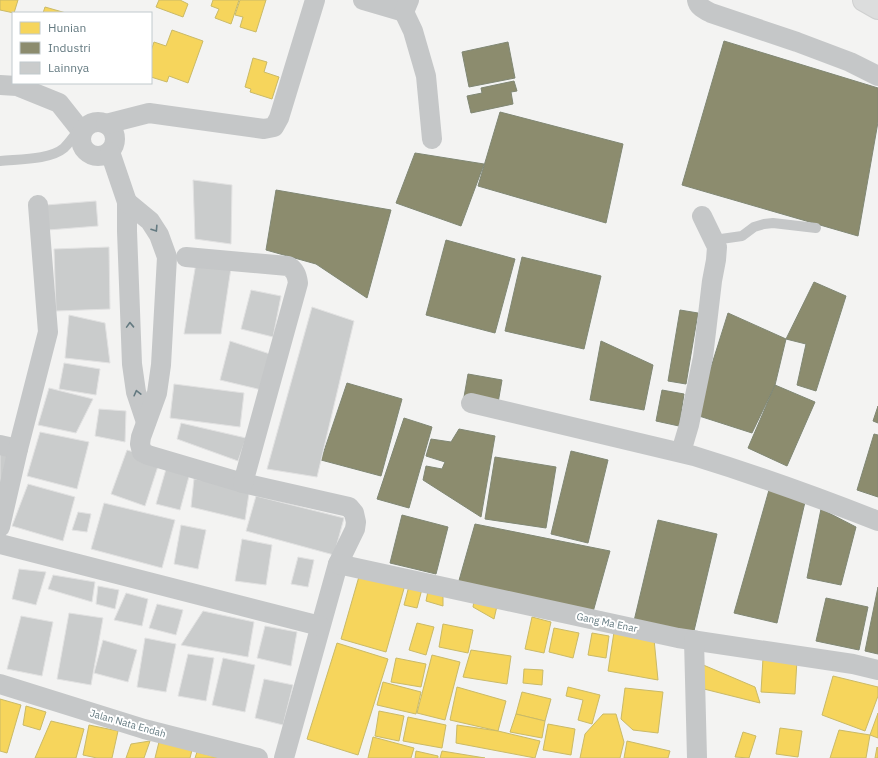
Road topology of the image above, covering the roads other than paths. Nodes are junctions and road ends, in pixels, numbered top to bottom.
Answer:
1 (315, 0) edge
2 (363, 0) edge
3 (697, 0) edge
4 (864, 0) edge
5 (406, 6) edge
6 (878, 8) edge
7 (878, 76) edge
8 (0, 85) edge
9 (106, 124) junction
10 (81, 130) junction
11 (432, 139) dead end
12 (110, 152) junction
13 (0, 161) edge
14 (127, 202) junction
15 (38, 205) dead end
16 (702, 216) dead end
17 (816, 228) dead end
18 (714, 240) junction
19 (186, 257) dead end
20 (471, 403) dead end
21 (146, 422) junction
22 (9, 447) edge
23 (681, 452) junction
24 (243, 483) junction
25 (878, 520) edge
26 (0, 527) edge
27 (0, 544) edge
28 (338, 564) junction
29 (320, 626) junction
30 (694, 640) junction
31 (878, 670) edge
32 (0, 684) edge
33 (251, 757) edge
34 (284, 758) edge
35 (697, 758) edge

1 - 9 street
2 - 5 street
3 - 7 street
4 - 6 highway
5 - 11 street
8 - 10 street
9 - 10 street
9 - 12 street
10 - 12 street
10 - 13 lane
12 - 14 street
21 -> 14 street
14 -> 21 street
15 - 22 street
16 - 18 street
17 - 18 lane
18 - 23 street
19 - 24 street
20 - 23 street
21 - 24 street
22 - 26 street
23 - 25 street
24 - 28 street
27 - 29 street
28 - 29 street
28 - 30 street, Gang Ma Enar
29 - 34 street
30 - 31 street, Gang Ma Enar
30 - 35 street
32 - 33 street, Jalan Nata Endah

